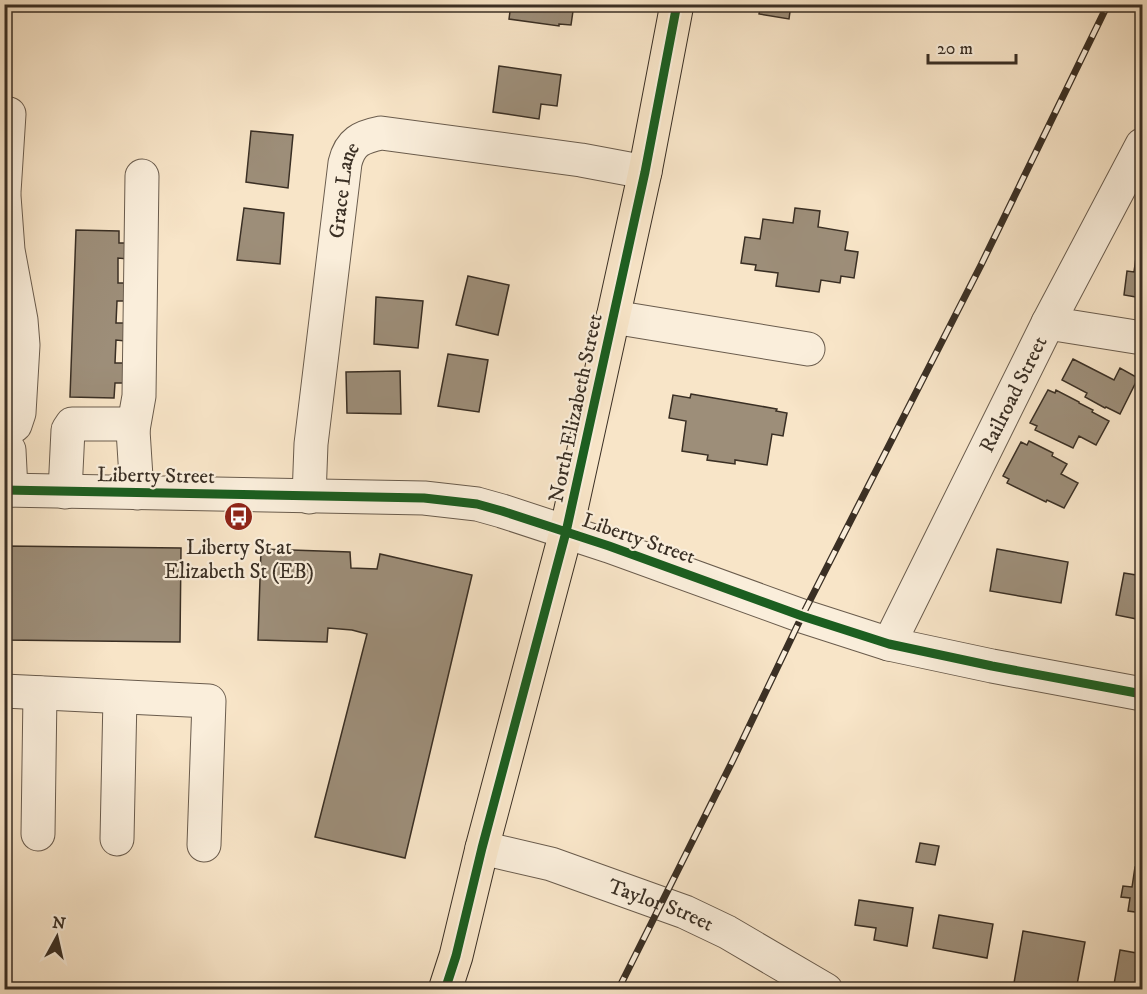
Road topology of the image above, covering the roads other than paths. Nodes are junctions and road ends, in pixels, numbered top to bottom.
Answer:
1 (677, 4) edge
2 (9, 114) dead end
3 (1143, 145) edge
4 (645, 172) junction
5 (142, 176) dead end
6 (4, 194) edge
7 (613, 317) junction
8 (1048, 323) junction
9 (1143, 338) edge
10 (808, 349) dead end
11 (133, 430) junction
12 (4, 433) edge
13 (4, 445) edge
14 (8, 490) edge
15 (65, 492) junction
16 (137, 493) junction
17 (309, 497) junction
18 (566, 532) junction
19 (889, 644) junction
20 (4, 691) edge
21 (40, 693) junction
22 (1143, 694) edge
23 (120, 697) junction
24 (38, 834) dead end
25 (117, 838) dead end
26 (204, 845) dead end
27 (482, 848) junction
28 (445, 990) edge
29 (826, 990) edge

1 - 4 main road, North Elizabeth Street
2 - 6 street
3 - 8 street, Railroad Street
4 - 7 main road, North Elizabeth Street
4 - 17 street, Grace Lane
5 - 11 street
6 - 12 street
7 - 10 street
7 - 18 main road, North Elizabeth Street
8 - 9 street
8 - 19 street, Railroad Street
11 - 15 street
11 - 16 street
13 - 14 street
14 - 15 street, Liberty Street
15 - 16 street, Liberty Street
16 - 17 street, Liberty Street
17 - 18 street, Liberty Street
18 - 19 street, Liberty Street
18 - 27 main road, North Elizabeth Street
19 - 22 street, Liberty Street
20 - 21 street
21 - 23 street
21 - 24 street
23 - 25 street
23 - 26 street
27 - 28 main road, North Elizabeth Street
27 - 29 street, Taylor Street

